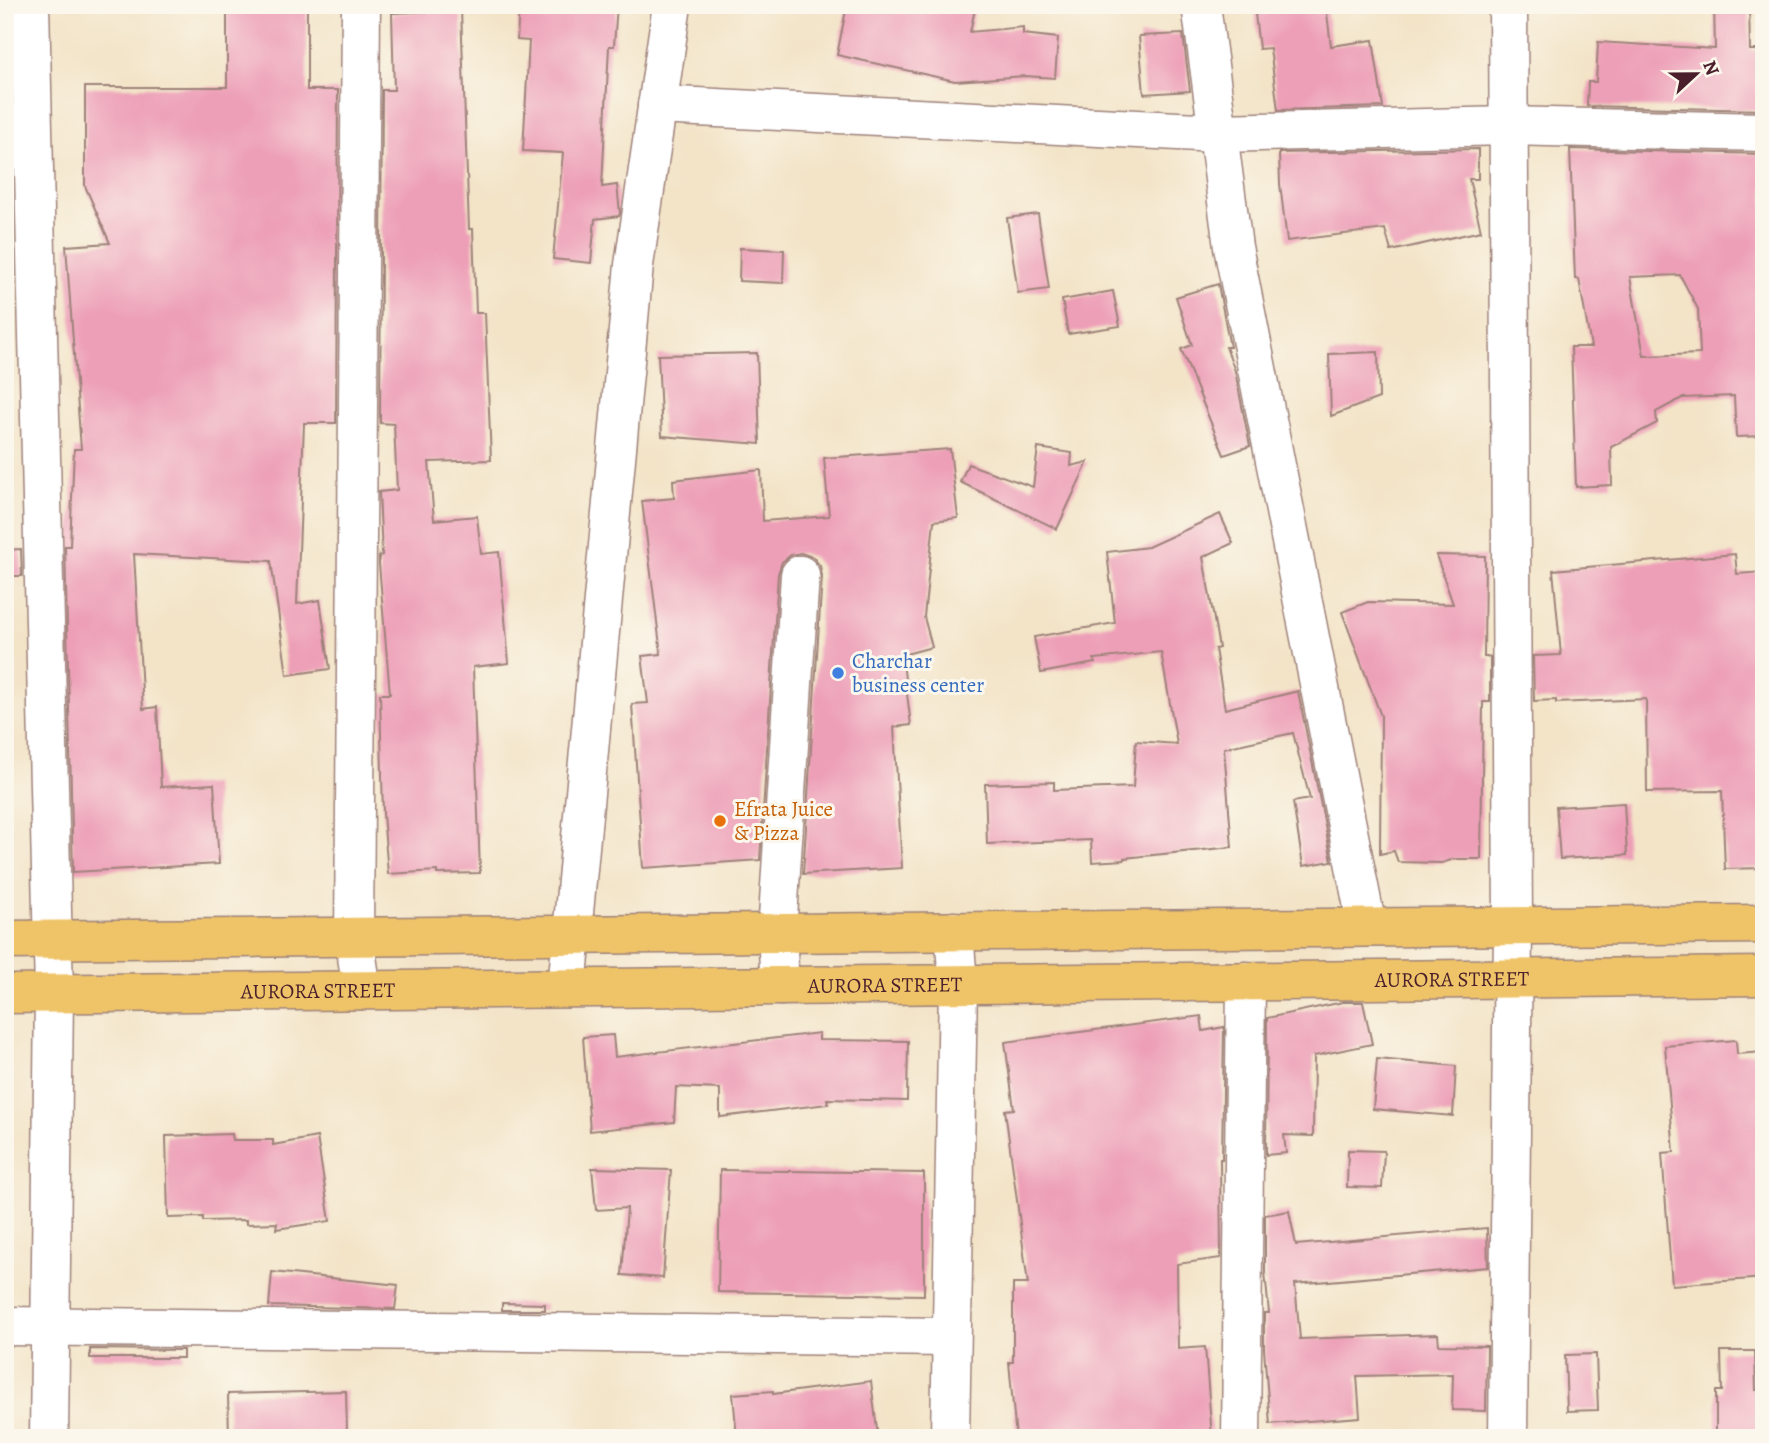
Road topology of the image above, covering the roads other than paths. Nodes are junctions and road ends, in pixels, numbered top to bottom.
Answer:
1 (30, 5) edge
2 (361, 5) edge
3 (672, 5) edge
4 (1201, 5) edge
5 (1508, 5) edge
6 (657, 106) junction
7 (1508, 126) junction
8 (1764, 132) edge
9 (1218, 133) junction
10 (800, 575) dead end
11 (1764, 924) edge
12 (1367, 927) junction
13 (1513, 928) junction
14 (954, 931) junction
15 (777, 933) junction
16 (572, 935) junction
17 (354, 937) junction
18 (5, 940) edge
19 (52, 940) junction
20 (1764, 976) edge
21 (1511, 977) junction
22 (1246, 981) junction
23 (958, 984) junction
24 (780, 986) junction
25 (567, 988) junction
26 (362, 990) junction
27 (5, 993) edge
28 (54, 993) junction
29 (5, 1326) edge
30 (50, 1326) junction
31 (950, 1337) junction
32 (49, 1438) edge
33 (950, 1438) edge
34 (1241, 1438) edge
35 (1508, 1438) edge

1 - 19 street
2 - 17 street
3 - 6 street
4 - 9 street
5 - 7 street
6 - 9 street
6 - 16 street
7 - 8 street
7 - 9 street
7 - 13 street
9 - 12 street
10 - 15 street
11 - 13 main road
12 - 13 main road
12 - 14 main road
13 - 21 street
14 - 15 main road
14 - 23 street
15 - 16 main road
15 - 24 street
16 - 17 main road
16 - 25 street
17 - 19 main road
17 - 26 street
18 - 19 main road
19 - 28 street
20 - 21 main road, AURORA STREET
21 - 22 main road, AURORA STREET
21 - 35 street
22 - 23 main road, AURORA STREET
22 - 34 street
23 - 24 main road, AURORA STREET
23 - 31 street
24 - 25 main road, AURORA STREET
25 - 26 main road, AURORA STREET
26 - 28 main road, AURORA STREET
27 - 28 main road, AURORA STREET
28 - 30 street
29 - 30 street
30 - 31 street
30 - 32 street
31 - 33 street

